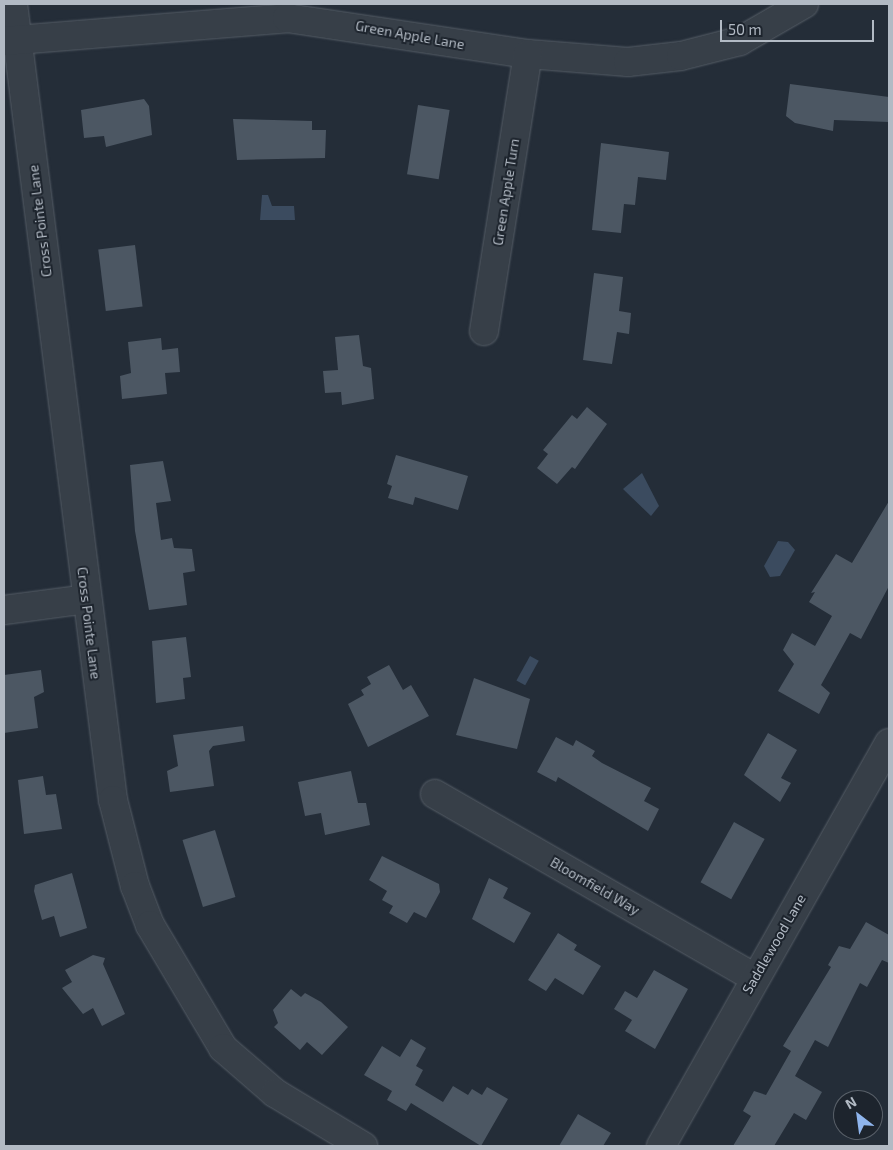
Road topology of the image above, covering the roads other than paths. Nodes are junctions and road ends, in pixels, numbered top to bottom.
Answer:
1 (13, 4) edge
2 (804, 4) edge
3 (11, 40) edge
4 (528, 54) junction
5 (484, 331) dead end
6 (86, 599) junction
7 (4, 610) edge
8 (886, 757) edge
9 (435, 794) dead end
10 (755, 978) junction
11 (363, 1146) edge
12 (661, 1146) edge

1 - 3 street, Cross Pointe Lane
2 - 4 street, Green Apple Lane
3 - 4 street, Green Apple Lane
3 - 6 street, Cross Pointe Lane
4 - 5 street, Green Apple Turn
6 - 7 street
6 - 11 street, Cross Pointe Lane
8 - 10 street, Saddlewood Lane
9 - 10 street, Bloomfield Way
10 - 12 street, Saddlewood Lane

